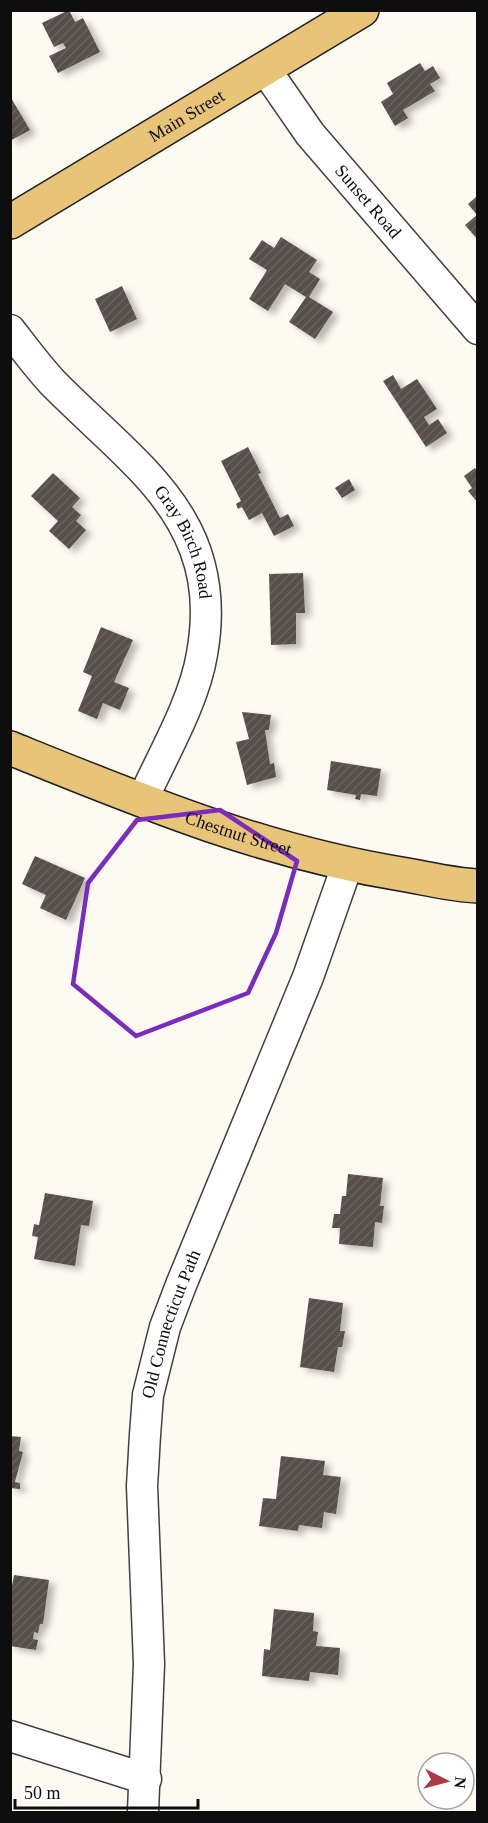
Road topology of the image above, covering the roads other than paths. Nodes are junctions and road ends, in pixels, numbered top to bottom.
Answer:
1 (362, 10) edge
2 (265, 69) junction
3 (10, 222) edge
4 (477, 329) edge
5 (10, 330) edge
6 (10, 748) edge
7 (142, 801) junction
8 (347, 866) junction
9 (477, 886) edge
10 (10, 1737) edge
11 (146, 1779) junction
12 (143, 1812) edge

1 - 2 main road, Main Street
2 - 3 main road, Main Street
2 - 4 street, Sunset Road
5 - 7 street, Gray Birch Road
6 - 7 main road, Chestnut Street
7 - 8 main road, Chestnut Street
8 - 9 main road, Chestnut Street
8 - 11 street, Old Connecticut Path
10 - 11 street
11 - 12 street, Old Connecticut Path

